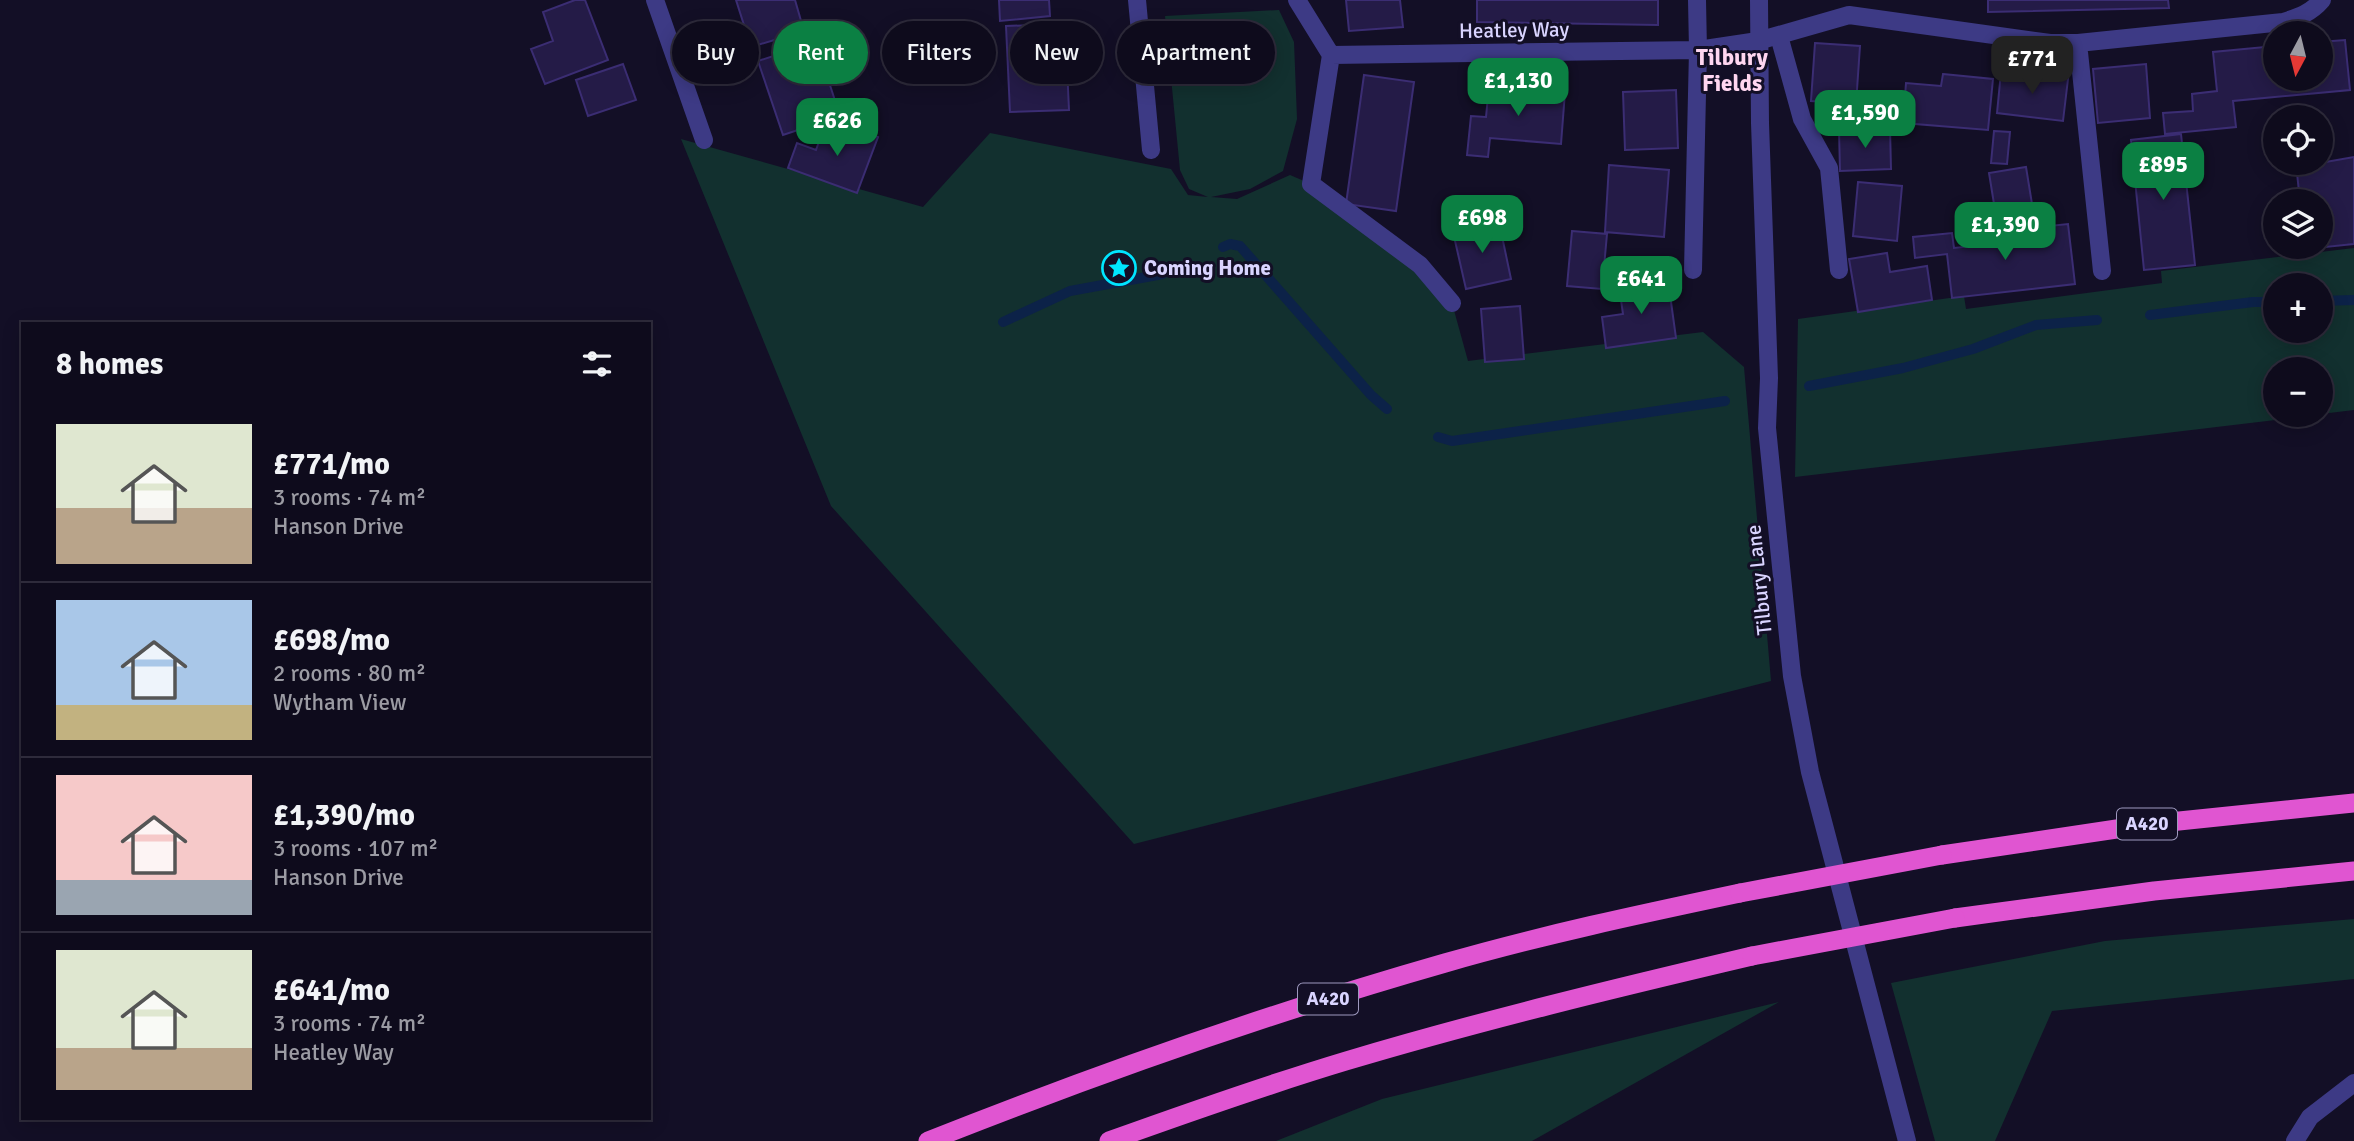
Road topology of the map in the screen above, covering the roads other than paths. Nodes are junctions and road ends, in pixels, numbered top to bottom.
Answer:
1 (655, 0) edge
2 (1137, 0) edge
3 (1297, 0) edge
4 (1697, 0) edge
5 (1759, 0) edge
6 (2322, 0) edge
7 (1850, 8) edge
8 (1779, 36) junction
9 (1758, 41) junction
10 (2078, 43) junction
11 (1698, 50) junction
12 (1331, 55) junction
13 (704, 140) dead end
14 (1151, 150) dead end
15 (1693, 270) dead end
16 (1839, 270) dead end
17 (2102, 271) dead end
18 (1452, 303) dead end
19 (2354, 803) edge
20 (2354, 871) edge
21 (2354, 1083) edge
22 (928, 1141) edge
23 (1109, 1141) edge
24 (1907, 1141) edge
25 (2295, 1141) edge

1 - 13 street
2 - 14 street
3 - 12 street
4 - 11 street
5 - 9 street, Tilbury Lane
6 - 10 street
7 - 8 street, Heatley Way
7 - 10 street
8 - 9 street, Heatley Way
8 - 16 street
9 - 11 street, Heatley Way
9 - 24 street, Tilbury Lane
10 - 17 street
11 - 12 street, Heatley Way
11 - 15 street
12 - 18 street
19 - 22 highway, A420, bridge
20 - 23 highway, bridge
21 - 25 street

